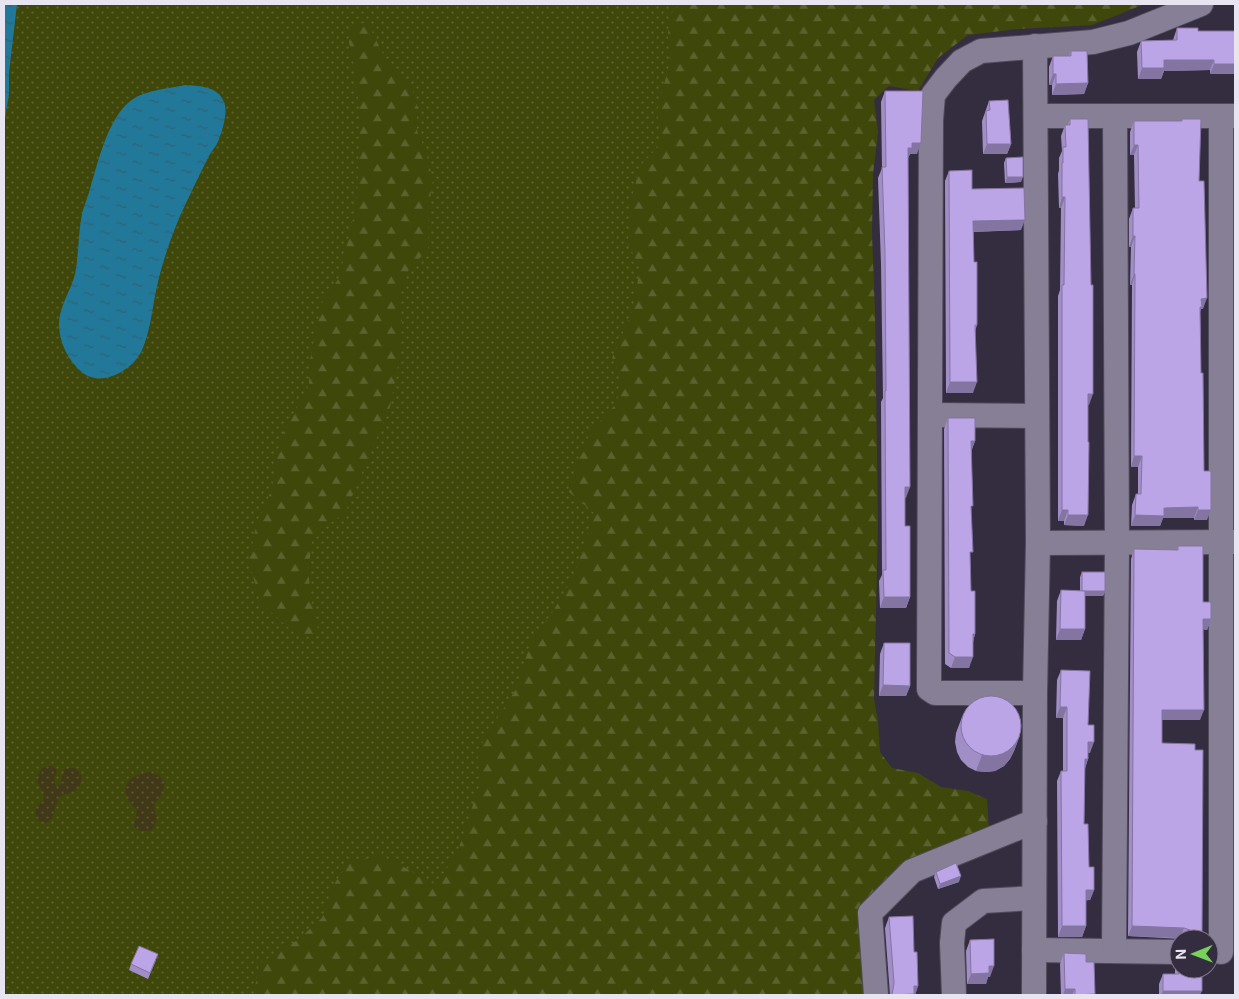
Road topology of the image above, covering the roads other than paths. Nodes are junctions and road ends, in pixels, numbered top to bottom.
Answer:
1 (1201, 4) edge
2 (1035, 46) junction
3 (1036, 116) junction
4 (1115, 116) junction
5 (1228, 116) edge
6 (931, 415) junction
7 (1037, 416) junction
8 (1229, 542) edge
9 (1117, 543) junction
10 (1038, 544) junction
11 (1035, 693) junction
12 (1035, 821) junction
13 (1034, 898) junction
14 (1034, 950) junction
15 (1114, 951) junction
16 (1169, 952) edge
17 (1222, 952) edge
18 (876, 995) edge
19 (954, 995) edge
20 (1034, 995) edge

1 - 2 street
2 - 3 street
2 - 6 street
3 - 4 street
3 - 7 street
4 - 5 street
4 - 9 street
5 - 8 street
6 - 7 street
6 - 11 street
7 - 10 street
8 - 9 street
8 - 17 street
9 - 10 street
9 - 15 street
10 - 11 street
11 - 12 street
12 - 13 street
12 - 18 street
13 - 14 street
13 - 19 street
14 - 15 street
14 - 20 street
15 - 16 street

